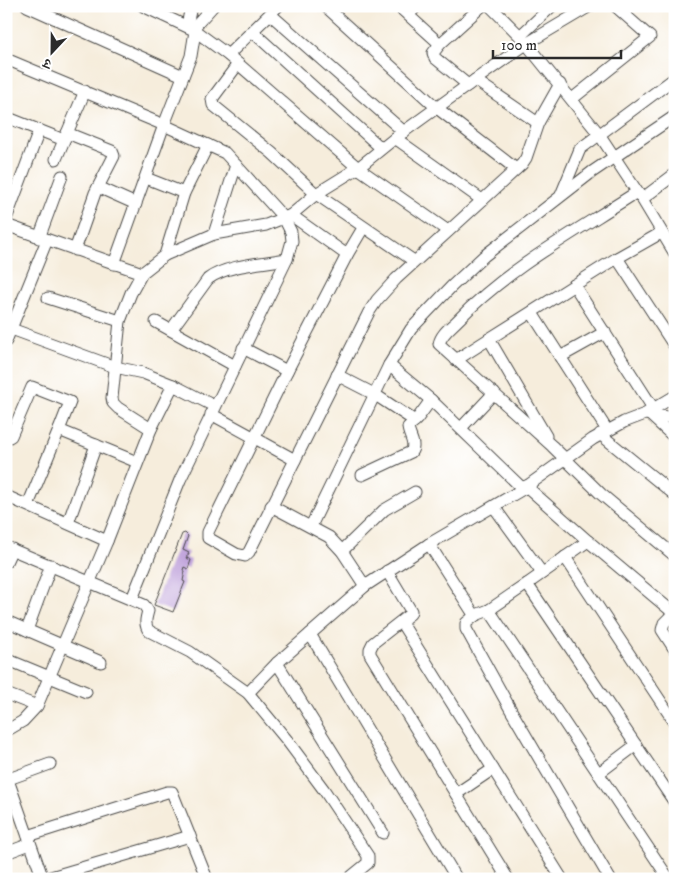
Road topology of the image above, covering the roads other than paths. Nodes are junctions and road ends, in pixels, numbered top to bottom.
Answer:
1 (27, 6) edge
2 (191, 6) edge
3 (213, 6) edge
4 (324, 6) edge
5 (398, 6) edge
6 (417, 6) edge
7 (482, 6) edge
8 (490, 6) edge
9 (552, 6) edge
10 (590, 6) edge
11 (615, 6) edge
12 (147, 7) edge
13 (274, 10) edge
14 (408, 15) junction
15 (191, 28) junction
16 (253, 32) junction
17 (523, 40) junction
18 (440, 44) junction
19 (228, 55) junction
20 (6, 59) edge
21 (238, 64) junction
22 (183, 76) junction
23 (675, 78) edge
24 (471, 82) junction
25 (560, 84) junction
26 (85, 91) junction
27 (572, 99) junction
28 (437, 108) junction
29 (675, 116) edge
30 (6, 117) edge
31 (538, 123) junction
32 (164, 125) junction
33 (39, 131) junction
34 (599, 134) junction
35 (399, 135) junction
36 (66, 136) junction
37 (208, 145) junction
38 (381, 148) junction
39 (615, 157) junction
40 (56, 159) dead end
41 (236, 165) junction
42 (358, 168) junction
43 (516, 169) junction
44 (675, 174) edge
45 (62, 176) dead end
46 (146, 178) junction
47 (98, 187) junction
48 (184, 192) junction
49 (316, 194) junction
50 (561, 195) junction
51 (639, 196) junction
52 (482, 200) junction
53 (136, 204) junction
54 (288, 216) junction
55 (6, 219) edge
56 (6, 225) edge
57 (363, 228) junction
58 (448, 231) junction
59 (214, 234) junction
60 (667, 236) edge
61 (43, 239) junction
62 (74, 250) junction
63 (675, 254) edge
64 (165, 255) junction
65 (347, 255) junction
66 (617, 258) junction
67 (287, 259) junction
68 (414, 261) junction
69 (114, 264) junction
70 (142, 273) junction
71 (574, 285) junction
72 (48, 298) dead end
73 (532, 313) junction
74 (120, 321) junction
75 (156, 322) dead end
76 (9, 328) edge
77 (172, 330) junction
78 (605, 332) junction
79 (489, 339) junction
80 (6, 341) edge
81 (675, 347) edge
82 (243, 348) junction
83 (560, 357) junction
84 (456, 360) junction
85 (389, 365) junction
86 (234, 366) junction
87 (115, 367) junction
88 (286, 370) junction
89 (338, 375) junction
90 (173, 385) junction
91 (494, 393) junction
92 (374, 394) junction
93 (675, 396) edge
94 (431, 400) junction
95 (212, 410) junction
96 (649, 412) junction
97 (675, 418) edge
98 (414, 421) junction
99 (461, 428) junction
100 (151, 429) junction
101 (59, 430) junction
102 (604, 432) junction
103 (254, 437) junction
104 (675, 438) edge
105 (6, 439) edge
106 (96, 445) junction
107 (552, 446) junction
108 (295, 460) junction
109 (565, 460) junction
110 (137, 462) junction
111 (362, 475) dead end
112 (524, 488) junction
113 (415, 492) dead end
114 (675, 495) edge
115 (6, 496) edge
116 (28, 505) junction
117 (271, 506) junction
118 (494, 507) junction
119 (68, 522) junction
120 (311, 526) junction
121 (107, 541) junction
122 (588, 541) junction
123 (429, 544) junction
124 (9, 548) edge
125 (342, 551) junction
126 (675, 556) edge
127 (565, 558) junction
128 (6, 562) edge
129 (51, 565) junction
130 (387, 571) junction
131 (542, 573) junction
132 (90, 582) junction
133 (527, 584) junction
134 (365, 586) junction
135 (132, 599) junction
136 (489, 610) junction
137 (674, 613) edge
138 (476, 615) junction
139 (6, 621) edge
140 (401, 622) junction
141 (27, 630) junction
142 (310, 634) junction
143 (64, 645) junction
144 (675, 650) edge
145 (6, 659) edge
146 (101, 662) dead end
147 (277, 663) junction
148 (51, 677) junction
149 (86, 692) dead end
150 (248, 693) junction
151 (6, 694) edge
152 (37, 706) junction
153 (675, 722) edge
154 (6, 731) edge
155 (636, 745) junction
156 (50, 764) dead end
157 (494, 769) junction
158 (600, 773) junction
159 (7, 780) edge
160 (456, 794) junction
161 (675, 803) edge
162 (384, 834) dead end
163 (190, 836) junction
164 (29, 840) junction
165 (6, 853) edge
166 (203, 878) edge
167 (44, 879) edge
168 (351, 879) edge
169 (458, 879) edge
170 (508, 879) edge
171 (562, 879) edge
172 (610, 879) edge
173 (670, 879) edge

1 - 22 street
2 - 15 street
3 - 15 street
4 - 28 street
5 - 14 street
6 - 14 street
7 - 18 street
8 - 17 street
9 - 17 street
10 - 17 street
11 - 27 street
12 - 15 street
13 - 16 street
13 - 35 street
14 - 18 street
15 - 19 street
15 - 22 street
16 - 19 street
16 - 38 street
17 - 24 street
17 - 25 street
18 - 24 street
19 - 21 street
20 - 26 street
21 - 42 street
21 - 49 street
22 - 32 street
23 - 34 street
24 - 28 street
24 - 31 street
25 - 27 street
25 - 31 street
26 - 32 street
26 - 36 street
27 - 34 street
28 - 35 street
28 - 43 street
29 - 39 street
30 - 33 street
31 - 43 street
32 - 37 street
32 - 46 street
33 - 36 street
33 - 55 street
34 - 39 street
34 - 50 street
35 - 38 street
35 - 52 street
36 - 40 street
36 - 47 street
37 - 41 street
37 - 48 street
38 - 42 street
39 - 50 street
39 - 51 street
41 - 54 street
41 - 59 street
42 - 49 street
42 - 58 street
43 - 52 street
44 - 51 street
45 - 61 street
46 - 48 street
46 - 53 street
47 - 53 street
47 - 62 street
48 - 64 street
49 - 54 street
49 - 57 street
50 - 85 street
51 - 60 street
51 - 84 street
52 - 58 street
53 - 69 street
54 - 59 street
54 - 65 street
54 - 67 street
56 - 61 street
57 - 65 street
57 - 68 street
58 - 68 street
59 - 64 street
60 - 63 street
60 - 66 street
61 - 62 street
61 - 76 street
62 - 69 street
64 - 70 street
65 - 88 street
66 - 71 street
66 - 81 street
67 - 77 street
67 - 82 street
68 - 89 street
69 - 70 street
70 - 74 street
71 - 73 street
71 - 78 street
72 - 74 street
73 - 79 street
73 - 83 street
74 - 87 street
75 - 77 street
76 - 80 street
76 - 87 street
77 - 86 street
78 - 83 street
78 - 96 street
79 - 84 street
79 - 107 street
82 - 86 street
82 - 88 street
83 - 102 street
84 - 91 street
85 - 92 street
85 - 94 street
86 - 95 street
87 - 90 street
87 - 100 street
88 - 103 street
89 - 92 street
89 - 108 street
90 - 95 street
90 - 100 street
91 - 99 street
91 - 107 street
92 - 98 street
92 - 120 street
93 - 96 street
94 - 98 street
94 - 99 street
95 - 103 street
95 - 135 street
96 - 97 street
96 - 102 street
96 - 104 street
98 - 111 street
99 - 112 street
100 - 110 street
101 - 105 street
101 - 106 street
101 - 116 street
102 - 109 street
102 - 114 street
103 - 108 street
103 - 117 street
106 - 110 street
106 - 119 street
107 - 109 street
108 - 117 street
109 - 112 street
109 - 126 street
110 - 121 street
112 - 118 street
112 - 122 street
113 - 125 street
115 - 116 street
116 - 119 street
117 - 120 street
118 - 123 street
118 - 131 street
119 - 121 street
120 - 125 street
121 - 132 street
122 - 127 street
122 - 137 street
123 - 130 street
123 - 138 street
124 - 128 street
124 - 129 street
125 - 134 street
127 - 131 street
127 - 153 street
129 - 132 street
129 - 141 street
130 - 134 street
130 - 140 street
131 - 133 street
132 - 135 street
132 - 143 street
133 - 136 street
133 - 155 street
134 - 142 street
135 - 150 street
136 - 138 street
136 - 158 street
137 - 144 street
138 - 172 street
139 - 141 street
140 - 157 street
140 - 160 street
141 - 143 street
142 - 147 street
142 - 169 street
143 - 146 street
143 - 148 street
145 - 148 street
147 - 150 street
147 - 162 street
148 - 149 street
148 - 152 street
150 - 168 street
151 - 152 street
152 - 154 street
155 - 158 street
155 - 161 street
156 - 159 street
157 - 160 street
157 - 171 street
158 - 173 street
159 - 164 street
160 - 170 street
163 - 164 street
163 - 166 street
163 - 167 street
164 - 165 street
164 - 167 street

